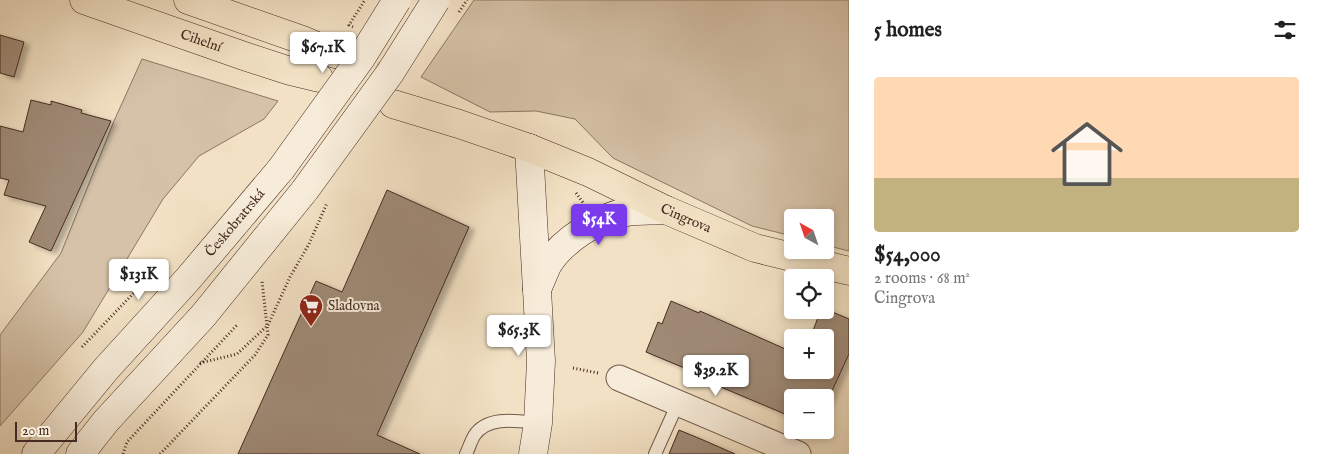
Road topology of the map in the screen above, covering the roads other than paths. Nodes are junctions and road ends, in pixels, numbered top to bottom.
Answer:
1 (84, 0) edge
2 (188, 0) edge
3 (397, 0) edge
4 (436, 0) edge
5 (335, 54) tunnel mouth
6 (319, 78) tunnel mouth
7 (397, 97) tunnel mouth
8 (529, 148) junction
9 (666, 210) junction
10 (849, 271) edge
11 (537, 291) junction
12 (618, 378) dead end
13 (678, 402) junction
14 (106, 421) junction
15 (538, 423) junction
16 (36, 454) edge
17 (80, 454) edge
18 (103, 454) edge
19 (466, 454) edge
20 (533, 454) edge
21 (655, 454) edge
22 (798, 454) edge

1 - 6 main road, Cihelní
2 - 5 main road
3 - 16 main road, Českobratrská, bridge
4 - 14 main road, bridge
7 - 8 main road
8 - 9 main road, Cingrova
8 - 11 main road
9 - 10 main road, Cingrova
9 - 11 main road
11 - 15 main road
12 - 13 street
13 - 21 lane
13 - 22 street
14 - 17 main road
14 - 18 main road
15 - 19 lane
15 - 20 main road

